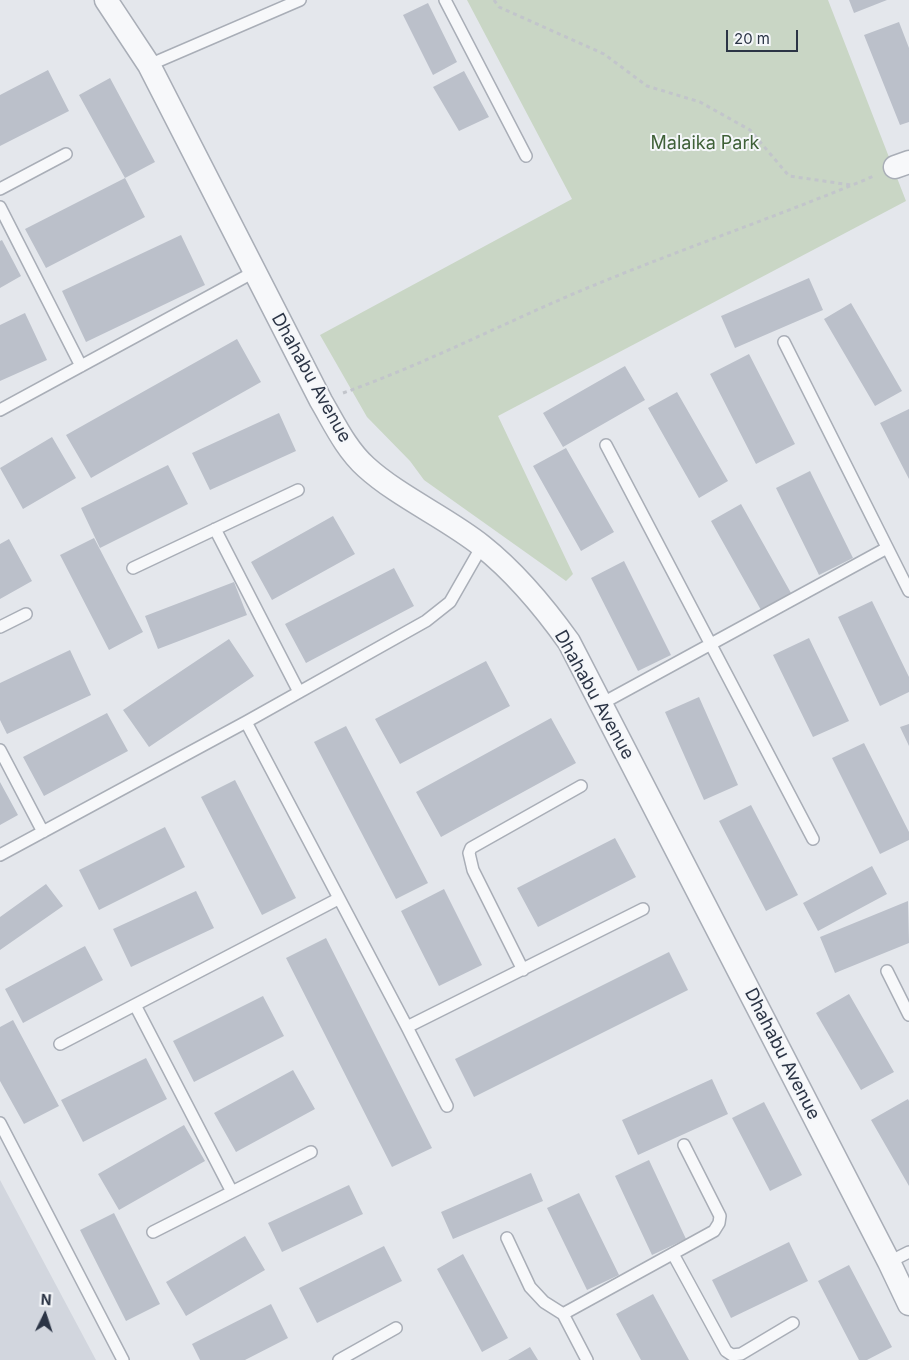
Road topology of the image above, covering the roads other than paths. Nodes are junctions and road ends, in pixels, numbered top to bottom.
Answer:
1 (106, 0) edge
2 (300, 0) edge
3 (445, 0) edge
4 (149, 65) junction
5 (66, 154) dead end
6 (526, 156) dead end
7 (0, 189) edge
8 (0, 207) edge
9 (254, 272) junction
10 (784, 342) dead end
11 (81, 366) junction
12 (0, 410) edge
13 (606, 445) dead end
14 (298, 490) dead end
15 (215, 529) junction
16 (482, 546) junction
17 (887, 548) junction
18 (133, 568) dead end
19 (909, 591) edge
20 (26, 614) dead end
21 (0, 627) edge
22 (711, 644) junction
23 (299, 692) junction
24 (601, 704) junction
25 (246, 722) junction
26 (0, 750) edge
27 (581, 786) dead end
28 (43, 832) junction
29 (813, 839) dead end
30 (0, 855) edge
31 (338, 899) junction
32 (643, 909) dead end
33 (523, 970) junction
34 (886, 971) dead end
35 (136, 1006) junction
36 (909, 1016) edge
37 (407, 1027) junction
38 (60, 1044) dead end
39 (447, 1106) dead end
40 (0, 1123) edge
41 (684, 1145) dead end
42 (311, 1152) dead end
43 (232, 1192) junction
44 (153, 1232) dead end
45 (507, 1238) dead end
46 (909, 1252) edge
47 (673, 1254) junction
48 (889, 1262) junction
49 (909, 1304) edge
50 (562, 1314) junction
51 (794, 1323) dead end
52 (396, 1328) dead end
53 (123, 1360) edge
54 (339, 1360) edge
55 (587, 1360) edge

1 - 4 street, Dhahabu Avenue
2 - 4 lane
3 - 6 lane
4 - 9 street, Dhahabu Avenue
5 - 7 lane
8 - 11 lane
9 - 11 lane
9 - 16 street, Dhahabu Avenue
10 - 17 lane
11 - 12 lane
13 - 22 lane
14 - 15 lane
15 - 18 lane
15 - 23 lane
16 - 23 lane
16 - 24 street, Dhahabu Avenue
17 - 19 lane
17 - 22 lane
20 - 21 lane
22 - 24 lane
22 - 29 lane
23 - 25 lane
24 - 48 street, Dhahabu Avenue
25 - 28 lane
25 - 31 lane
26 - 28 lane
27 - 33 lane
28 - 30 lane
31 - 35 lane
31 - 37 lane
32 - 33 lane
33 - 37 lane
34 - 36 lane
35 - 38 lane
35 - 43 lane
37 - 39 lane
40 - 53 lane
41 - 47 lane
42 - 43 lane
43 - 44 lane
45 - 50 lane
46 - 48 lane
47 - 50 lane
47 - 51 lane
48 - 49 street, Dhahabu Avenue
50 - 55 lane
52 - 54 lane

